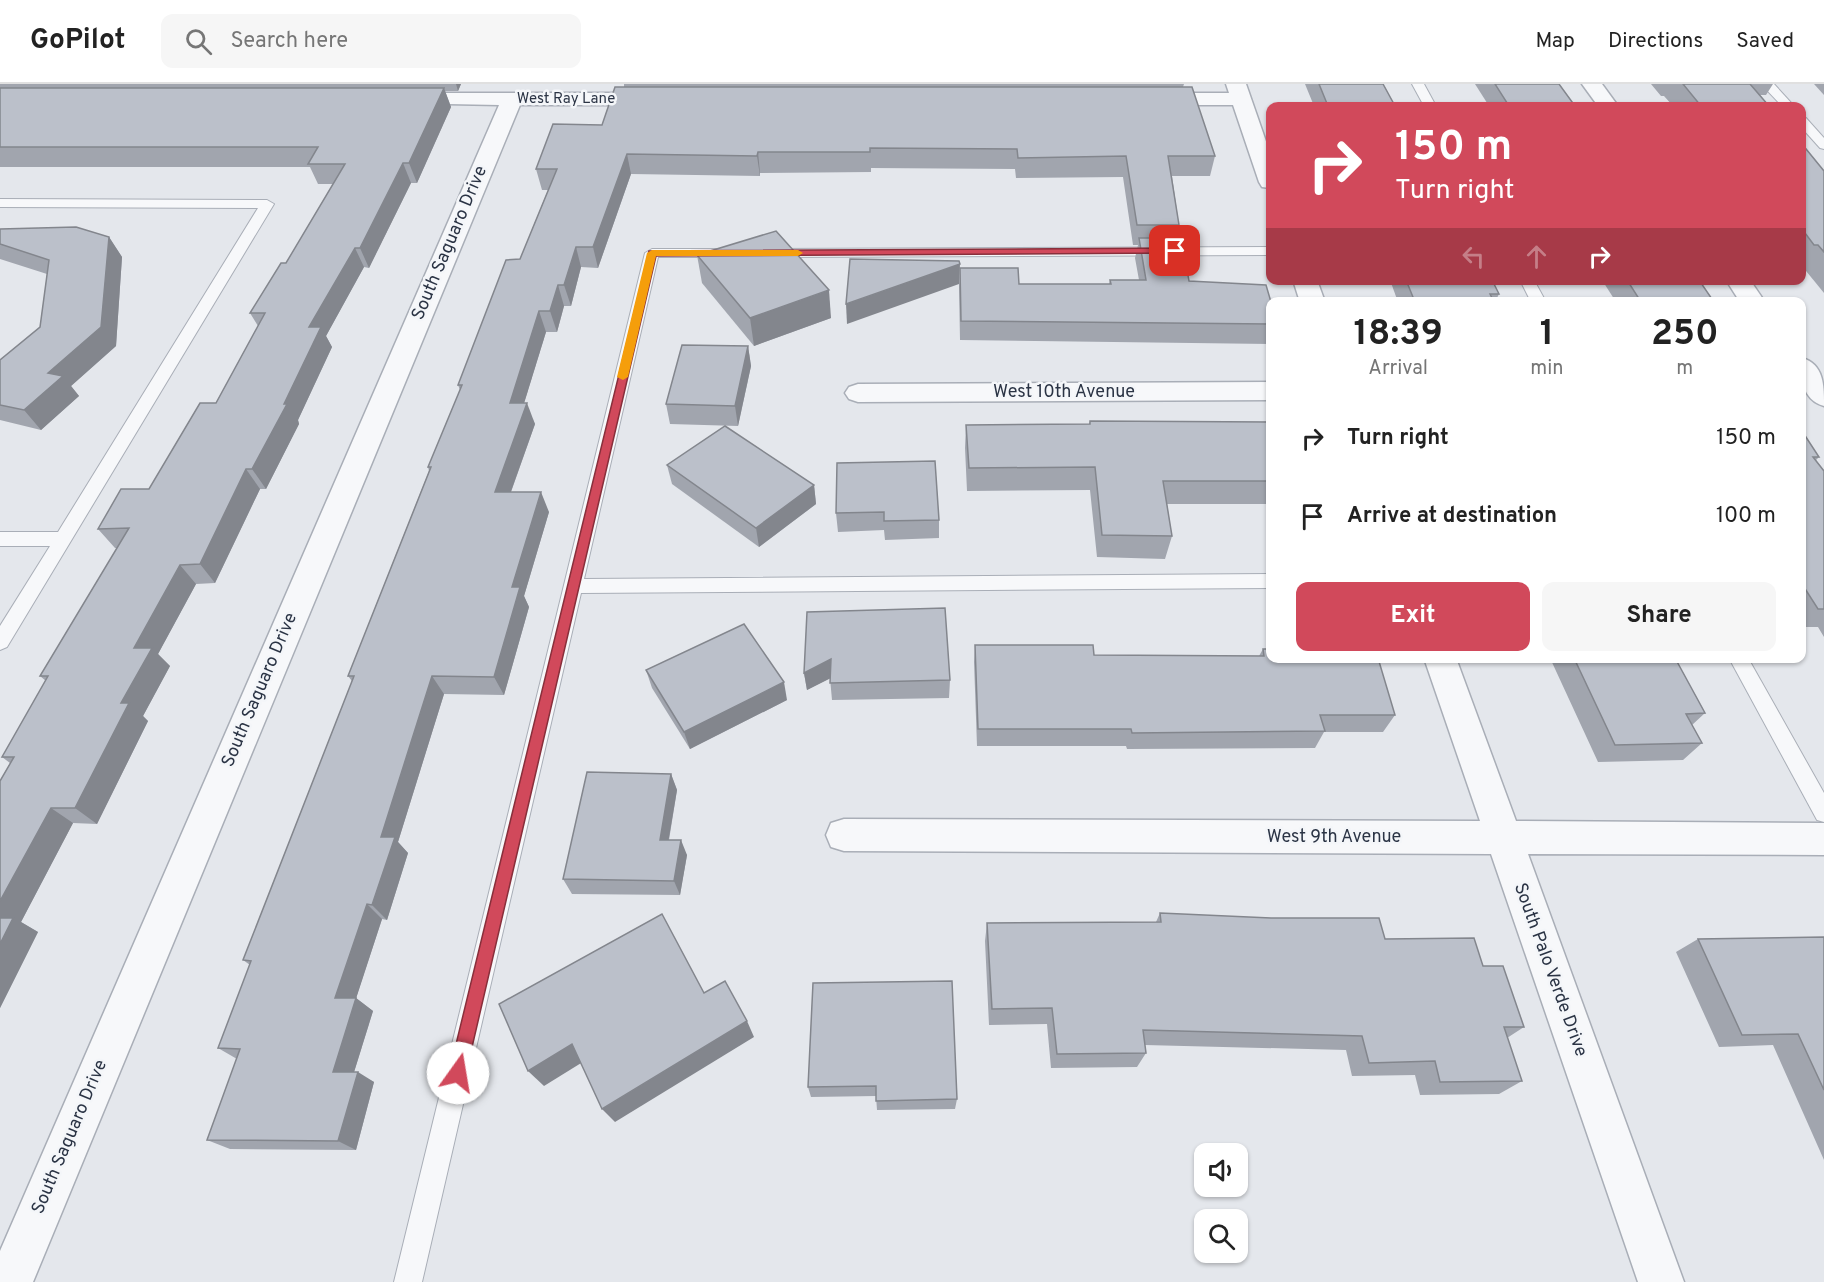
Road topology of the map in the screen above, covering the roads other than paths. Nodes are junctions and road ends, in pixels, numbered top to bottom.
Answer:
1 (1418, 84) edge
2 (1592, 84) edge
3 (1767, 84) edge
4 (1238, 91) edge
5 (381, 99) edge
6 (512, 99) junction
7 (679, 99) edge
8 (1133, 99) edge
9 (1428, 102) edge
10 (1605, 102) edge
11 (1784, 102) edge
12 (1806, 125) edge
13 (1824, 145) edge
14 (1266, 171) edge
15 (0, 204) edge
16 (1266, 251) edge
17 (1806, 372) edge
18 (1266, 391) edge
19 (858, 393) dead end
20 (1824, 397) edge
21 (0, 539) edge
22 (63, 539) junction
23 (1266, 581) edge
24 (573, 586) junction
25 (0, 642) edge
26 (1442, 663) edge
27 (1741, 663) edge
28 (1824, 813) edge
29 (844, 835) dead end
30 (1504, 838) junction
31 (1824, 839) edge
32 (10, 1282) edge
33 (408, 1282) edge
34 (1661, 1282) edge

1 - 9 lane
2 - 10 street
3 - 11 lane
4 - 8 street
4 - 14 street
5 - 6 street, West Ray Lane
6 - 7 street, West Ray Lane
6 - 32 street, South Saguaro Drive
12 - 13 lane
15 - 22 lane
16 - 24 lane
17 - 20 street
18 - 19 street, West 10th Avenue
21 - 22 lane
22 - 25 lane
23 - 24 lane
24 - 33 lane
26 - 30 street, South Palo Verde Drive
27 - 28 lane
29 - 30 street, West 9th Avenue
30 - 31 street, West 9th Avenue
30 - 34 street, South Palo Verde Drive

